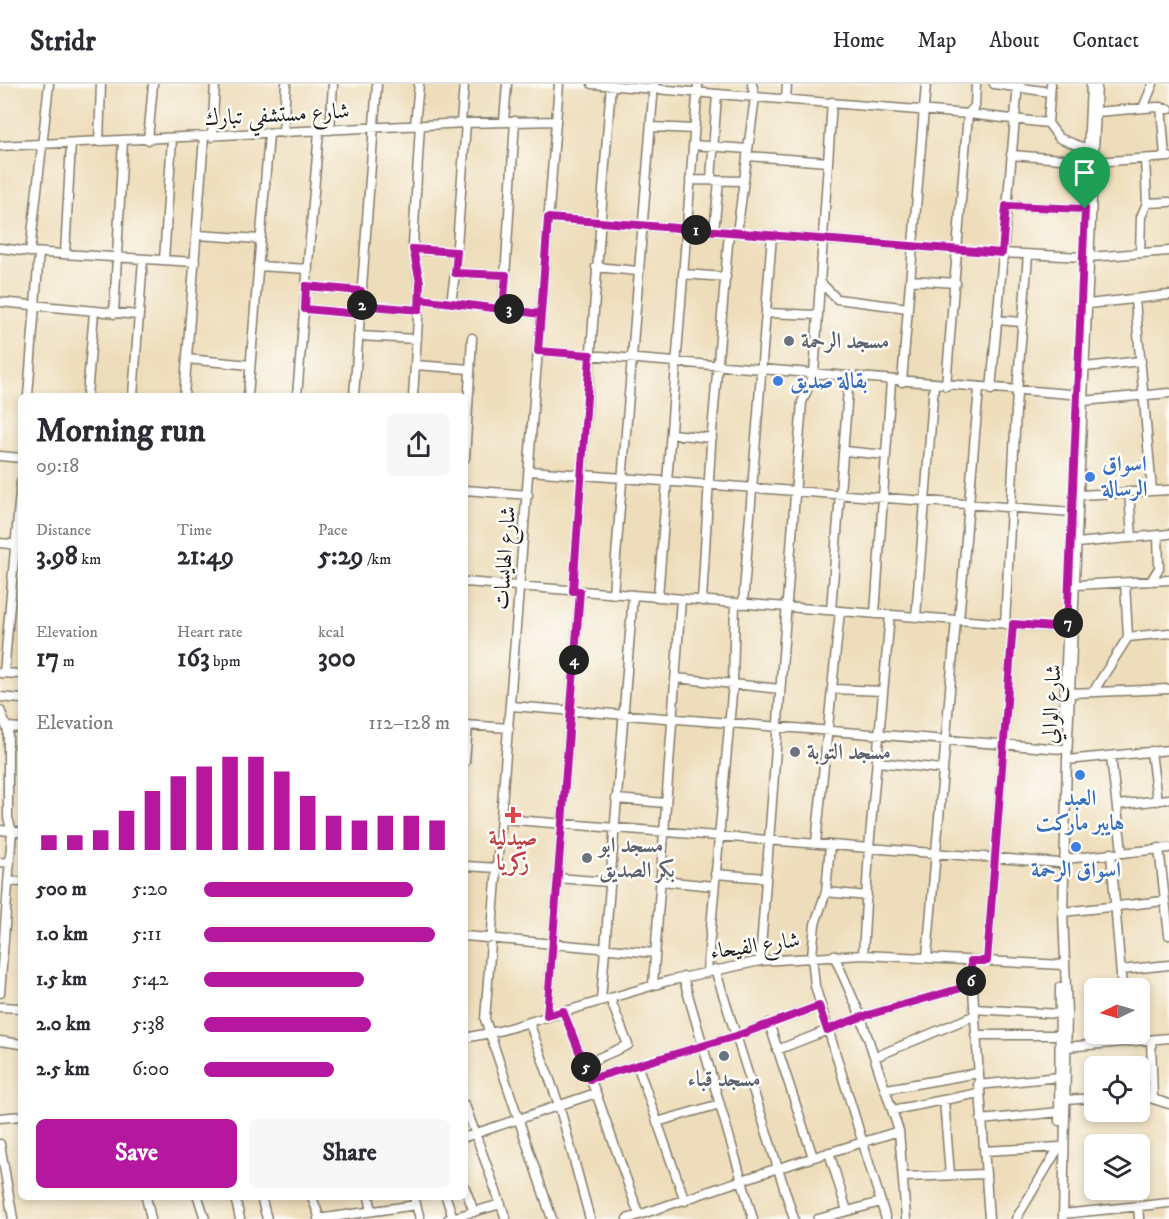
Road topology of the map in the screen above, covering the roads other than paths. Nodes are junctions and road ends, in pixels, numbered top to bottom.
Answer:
1 (49, 84) edge
2 (101, 84) edge
3 (153, 84) edge
4 (215, 84) edge
5 (286, 84) edge
6 (333, 84) edge
7 (377, 84) edge
8 (419, 84) edge
9 (464, 84) edge
10 (507, 84) edge
11 (559, 84) edge
12 (592, 84) edge
13 (752, 84) edge
14 (787, 84) edge
15 (926, 84) edge
16 (976, 84) edge
17 (994, 84) edge
18 (1090, 84) edge
19 (1097, 84) edge
20 (1153, 84) edge
21 (611, 85) edge
22 (1018, 85) edge
23 (654, 87) edge
24 (697, 88) edge
25 (1050, 88) edge
26 (717, 94) junction
27 (755, 97) junction
28 (786, 99) junction
29 (832, 102) junction
30 (1143, 108) junction
31 (1165, 108) edge
32 (924, 111) junction
33 (1096, 112) junction
34 (968, 114) junction
35 (1014, 118) junction
36 (504, 121) junction
37 (515, 121) junction
38 (556, 121) junction
39 (464, 123) junction
40 (1048, 123) junction
41 (418, 125) junction
42 (651, 127) junction
43 (374, 128) junction
44 (694, 129) junction
45 (330, 130) junction
46 (319, 131) junction
47 (283, 132) junction
48 (269, 134) junction
49 (208, 137) junction
50 (172, 139) junction
51 (148, 140) junction
52 (123, 141) junction
53 (99, 142) junction
54 (71, 143) junction
55 (42, 144) junction
56 (693, 145) junction
57 (0, 146) edge
58 (713, 147) junction
59 (1087, 148) junction
60 (748, 152) junction
61 (1011, 154) junction
62 (1167, 157) edge
63 (1145, 159) junction
64 (828, 162) junction
65 (1090, 162) junction
66 (690, 180) junction
67 (715, 180) junction
68 (744, 181) junction
69 (1147, 202) junction
70 (1169, 202) edge
71 (1006, 206) junction
72 (1085, 209) junction
73 (548, 218) junction
74 (599, 222) junction
75 (642, 225) junction
76 (686, 229) junction
77 (714, 231) junction
78 (733, 232) junction
79 (197, 235) junction
80 (772, 235) junction
81 (260, 239) junction
82 (823, 239) junction
83 (913, 245) junction
84 (0, 248) edge
85 (413, 249) junction
86 (958, 250) junction
87 (1169, 251) edge
88 (457, 252) junction
89 (35, 253) junction
90 (1002, 253) junction
91 (1140, 253) junction
92 (65, 255) junction
93 (1028, 255) junction
94 (118, 257) junction
95 (1086, 257) junction
96 (143, 259) junction
97 (164, 260) junction
98 (195, 262) junction
99 (258, 266) junction
100 (596, 267) junction
101 (308, 270) junction
102 (638, 271) junction
103 (455, 273) junction
104 (683, 274) junction
105 (506, 275) junction
106 (726, 277) junction
107 (910, 280) junction
108 (820, 282) junction
109 (956, 283) junction
110 (306, 286) junction
111 (361, 291) junction
112 (1169, 296) edge
113 (420, 299) junction
114 (1135, 300) junction
115 (0, 302) edge
116 (451, 303) junction
117 (1088, 304) junction
118 (36, 307) junction
119 (908, 308) junction
120 (305, 309) junction
121 (360, 309) junction
122 (503, 309) junction
123 (419, 310) junction
124 (94, 312) junction
125 (767, 313) junction
126 (114, 314) junction
127 (541, 314) junction
128 (138, 315) junction
129 (818, 315) junction
130 (997, 320) junction
131 (1022, 322) junction
132 (358, 336) junction
133 (472, 338) dead end
134 (417, 339) junction
135 (538, 351) junction
136 (590, 355) junction
137 (632, 358) junction
138 (187, 359) junction
139 (1141, 361) junction
140 (675, 363) junction
141 (250, 365) junction
142 (415, 365) junction
143 (719, 367) junction
144 (1085, 367) junction
145 (471, 369) junction
146 (762, 370) junction
147 (814, 374) junction
148 (849, 377) junction
149 (891, 381) junction
150 (902, 382) junction
151 (934, 385) junction
152 (946, 386) junction
153 (979, 388) junction
154 (991, 390) junction
155 (1017, 392) junction
156 (28, 393) edge
157 (87, 393) edge
158 (133, 393) edge
159 (184, 393) edge
160 (248, 393) edge
161 (297, 393) edge
162 (354, 393) edge
163 (413, 393) edge
164 (1169, 393) edge
165 (1144, 395) junction
166 (1082, 397) junction
167 (468, 414) edge
168 (671, 434) junction
169 (712, 438) junction
170 (844, 452) junction
171 (886, 454) junction
172 (0, 456) edge
173 (18, 458) edge
174 (530, 471) junction
175 (581, 475) junction
176 (622, 479) junction
177 (667, 481) junction
178 (709, 484) junction
179 (754, 488) junction
180 (468, 490) edge
181 (1169, 490) edge
182 (795, 491) junction
183 (1152, 491) junction
184 (1129, 492) junction
185 (841, 494) junction
186 (528, 495) junction
187 (1080, 495) junction
188 (883, 497) junction
189 (926, 501) junction
190 (967, 504) junction
191 (1011, 508) junction
192 (1072, 512) junction
193 (1169, 534) edge
194 (1158, 535) junction
195 (1132, 538) junction
196 (0, 543) edge
197 (1077, 543) junction
198 (18, 545) edge
199 (1169, 580) edge
200 (1150, 581) junction
201 (468, 582) edge
202 (1125, 583) junction
203 (1076, 585) junction
204 (520, 587) junction
205 (576, 591) junction
206 (614, 594) junction
207 (633, 595) junction
208 (658, 597) junction
209 (681, 599) junction
210 (702, 600) junction
211 (739, 603) junction
212 (787, 607) junction
213 (836, 611) junction
214 (875, 614) junction
215 (890, 615) junction
216 (916, 617) junction
217 (958, 620) junction
218 (1009, 624) junction
219 (1070, 629) junction
220 (1169, 633) edge
221 (1128, 637) junction
222 (2, 673) edge
223 (18, 674) edge
224 (676, 678) junction
225 (733, 683) junction
226 (780, 689) junction
227 (833, 689) junction
228 (1169, 689) edge
229 (883, 691) junction
230 (1093, 692) junction
231 (1071, 693) junction
232 (0, 698) edge
233 (18, 699) edge
234 (511, 706) junction
235 (0, 710) edge
236 (570, 710) junction
237 (623, 714) junction
238 (673, 718) junction
239 (729, 723) junction
240 (468, 725) edge
241 (777, 726) junction
242 (8, 728) junction
243 (18, 728) edge
244 (509, 728) junction
245 (826, 730) junction
246 (879, 734) junction
247 (945, 739) junction
248 (1004, 744) junction
249 (1062, 748) junction
250 (1169, 750) edge
251 (1151, 751) junction
252 (1111, 758) junction
253 (1067, 760) junction
254 (878, 762) junction
255 (941, 769) junction
256 (4, 777) edge
257 (616, 799) junction
258 (1169, 799) edge
259 (1157, 801) junction
260 (666, 803) junction
261 (1118, 805) junction
262 (502, 819) junction
263 (561, 823) junction
264 (613, 827) junction
265 (0, 830) edge
266 (17, 831) edge
267 (664, 831) junction
268 (718, 836) junction
269 (769, 840) junction
270 (816, 843) junction
271 (830, 845) junction
272 (869, 848) junction
273 (1159, 848) junction
274 (1169, 848) edge
275 (1122, 851) junction
276 (934, 853) junction
277 (1111, 853) junction
278 (996, 858) junction
279 (1062, 861) junction
280 (5, 862) edge
281 (468, 866) edge
282 (498, 868) junction
283 (715, 874) junction
284 (557, 878) junction
285 (765, 878) junction
286 (8, 881) junction
287 (661, 881) junction
288 (18, 882) edge
289 (609, 882) junction
290 (714, 886) junction
291 (826, 892) junction
292 (867, 896) junction
293 (1164, 902) junction
294 (1115, 907) junction
295 (1064, 912) junction
296 (1167, 913) edge
297 (3, 919) edge
298 (1169, 935) edge
299 (468, 936) edge
300 (492, 938) junction
301 (553, 944) junction
302 (604, 949) junction
303 (655, 953) junction
304 (834, 955) junction
305 (863, 955) junction
306 (812, 956) junction
307 (927, 957) junction
308 (760, 961) junction
309 (971, 961) junction
310 (987, 961) junction
311 (1061, 965) junction
312 (1169, 965) edge
313 (711, 970) junction
314 (1121, 970) junction
315 (683, 977) junction
316 (1121, 978) edge
317 (653, 985) junction
318 (972, 985) junction
319 (0, 993) edge
320 (610, 998) junction
321 (601, 1000) junction
322 (819, 1006) junction
323 (0, 1007) edge
324 (18, 1008) edge
325 (563, 1011) junction
326 (973, 1013) junction
327 (1060, 1014) junction
328 (547, 1016) junction
329 (861, 1017) junction
330 (528, 1022) junction
331 (769, 1023) junction
332 (827, 1030) junction
333 (489, 1034) junction
334 (975, 1035) junction
335 (1059, 1035) junction
336 (736, 1036) junction
337 (468, 1038) edge
338 (1169, 1038) edge
339 (1151, 1040) joint
340 (0, 1041) edge
341 (18, 1044) edge
342 (1086, 1044) edge
343 (703, 1045) junction
344 (1066, 1047) junction
345 (777, 1050) junction
346 (875, 1057) junction
347 (585, 1064) junction
348 (638, 1067) junction
349 (978, 1072) junction
350 (1059, 1077) junction
351 (590, 1079) junction
352 (886, 1089) junction
353 (979, 1089) junction
354 (596, 1093) junction
355 (1150, 1097) edge
356 (1153, 1098) junction
357 (1084, 1099) edge
358 (944, 1100) junction
359 (1065, 1100) junction
360 (720, 1104) junction
361 (1169, 1104) edge
362 (559, 1105) junction
363 (893, 1110) junction
364 (1059, 1112) junction
365 (468, 1114) edge
366 (18, 1116) edge
367 (0, 1118) edge
368 (519, 1119) junction
369 (981, 1120) junction
370 (657, 1122) junction
371 (900, 1131) junction
372 (475, 1134) junction
373 (468, 1136) edge
374 (862, 1142) junction
375 (0, 1143) edge
376 (1059, 1147) junction
377 (984, 1151) junction
378 (829, 1152) junction
379 (813, 1157) junction
380 (779, 1168) junction
381 (986, 1174) junction
382 (950, 1175) junction
383 (904, 1178) junction
384 (742, 1182) junction
385 (468, 1196) edge
386 (147, 1200) edge
387 (199, 1200) edge
388 (236, 1200) edge
389 (262, 1200) edge
390 (313, 1200) edge
391 (370, 1200) edge
392 (447, 1200) edge
393 (415, 1201) edge
394 (685, 1201) junction
395 (881, 1202) junction
396 (1169, 1203) edge
397 (501, 1204) junction
398 (1138, 1206) junction
399 (372, 1210) junction
400 (847, 1211) junction
401 (474, 1212) junction
402 (639, 1215) junction
403 (1100, 1215) edge
404 (1061, 1217) edge
405 (451, 1218) edge
406 (13, 1219) edge
407 (151, 1219) edge
408 (205, 1219) edge
409 (240, 1219) edge
410 (267, 1219) edge
411 (319, 1219) edge
412 (324, 1219) edge
413 (420, 1219) edge
414 (506, 1219) edge
415 (552, 1219) edge
416 (590, 1219) edge
417 (627, 1219) edge
418 (753, 1219) edge
419 (794, 1219) edge
420 (818, 1219) edge
421 (886, 1219) edge
422 (906, 1219) edge
423 (989, 1219) edge
424 (1016, 1219) edge
425 (1139, 1219) edge

1 - 55 street
2 - 53 street
3 - 51 street
4 - 49 street
5 - 47 street
6 - 45 street
7 - 43 street
8 - 41 street
9 - 39 street
10 - 36 street
11 - 38 street, شارع الهايسات
12 - 21 street
13 - 27 street
14 - 28 street
15 - 32 street
16 - 34 street
17 - 22 street
18 - 59 street, شارع الوالي
19 - 33 street, شارع الوالي
20 - 30 street
21 - 23 street
21 - 74 street
22 - 25 street
22 - 35 street
23 - 24 street
23 - 42 street
24 - 26 street
24 - 44 street
25 - 40 street
26 - 27 street
26 - 58 street
27 - 28 street
27 - 60 street
28 - 29 street
29 - 32 street
29 - 64 street
30 - 31 street
30 - 33 street
31 - 62 street
32 - 34 street
32 - 83 street
33 - 65 street, شارع الوالي
34 - 35 street
34 - 86 street
35 - 40 street
35 - 61 street
36 - 37 street, شارع مستشفي تبارك
36 - 39 street, شارع مستشفي تبارك
37 - 38 street, شارع مستشفي تبارك
37 - 105 street
38 - 73 street, شارع الهايسات
39 - 41 street, شارع مستشفي تبارك
39 - 88 street
40 - 59 street
41 - 43 street, شارع مستشفي تبارك
41 - 85 street
42 - 44 street
42 - 75 street
43 - 45 street, شارع مستشفي تبارك
43 - 111 street
44 - 56 street
45 - 46 street, شارع مستشفي تبارك
46 - 47 street, شارع مستشفي تبارك
46 - 101 street
47 - 48 street, شارع مستشفي تبارك
48 - 49 street, شارع مستشفي تبارك
48 - 81 street
49 - 50 street, شارع مستشفي تبارك
49 - 79 street
50 - 51 street, شارع مستشفي تبارك
50 - 97 street
51 - 52 street, شارع مستشفي تبارك
52 - 53 street, شارع مستشفي تبارك
52 - 94 street
53 - 54 street, شارع مستشفي تبارك
54 - 55 street, شارع مستشفي تبارك
54 - 92 street
55 - 57 street, شارع مستشفي تبارك
55 - 89 street
56 - 58 street
56 - 66 street
58 - 60 street
58 - 67 street
59 - 65 street, شارع الوالي
60 - 64 street
60 - 68 street
61 - 65 street
61 - 71 street
62 - 63 street
63 - 65 street
63 - 69 street
64 - 82 street
65 - 72 street, شارع الوالي
65 - 95 street, شارع الوالي
66 - 67 street
66 - 76 street
67 - 68 street
67 - 77 street
68 - 78 street
69 - 70 street
69 - 91 street
71 - 72 street
71 - 90 street
72 - 95 street, شارع الوالي
73 - 74 street
73 - 127 street, شارع الهايسات
74 - 75 street
74 - 100 street
75 - 76 street
75 - 102 street
76 - 77 street
76 - 104 street
77 - 78 street
78 - 80 street
78 - 106 street
79 - 81 street
79 - 98 street
80 - 82 street
80 - 125 street
81 - 99 street
82 - 83 street
82 - 108 street
83 - 86 street
83 - 107 street
84 - 89 street
85 - 88 street
85 - 113 street
86 - 90 street
86 - 109 street
87 - 91 street
88 - 103 street
89 - 92 street
89 - 118 street
90 - 93 street
90 - 130 street
91 - 95 street
92 - 94 street
93 - 95 street
93 - 131 street
94 - 96 street
94 - 126 street
95 - 117 street, شارع الوالي
95 - 166 street, شارع الوالي
96 - 97 street
96 - 128 street
97 - 98 street
98 - 138 street
99 - 101 street
99 - 141 street
100 - 102 street
100 - 136 street
101 - 110 street
102 - 137 street
103 - 105 street
103 - 116 street
104 - 106 street
104 - 140 street
105 - 122 street
106 - 143 street
107 - 109 street
107 - 119 street
108 - 119 street
108 - 129 street
109 - 152 street
110 - 111 street
110 - 120 street
111 - 121 street
112 - 114 street
113 - 116 street
113 - 123 street
114 - 117 street
114 - 139 street
115 - 118 street
116 - 122 street
117 - 144 street, شارع الوالي
118 - 124 street
118 - 156 street
119 - 150 street
120 - 121 street
120 - 161 street
121 - 123 street
121 - 132 street
122 - 127 street
123 - 134 street
124 - 126 street
124 - 157 street
125 - 129 street
125 - 146 street
126 - 128 street
127 - 135 street, شارع الهايسات
128 - 158 street
129 - 147 street
130 - 131 street
130 - 154 street
131 - 155 street
132 - 134 street
132 - 162 street
133 - 145 street
134 - 142 street
135 - 136 street
135 - 174 street, شارع الهايسات
136 - 137 street
136 - 175 street
137 - 140 street
137 - 176 street
138 - 141 street
138 - 159 street
139 - 144 street
139 - 165 street
140 - 143 street
140 - 168 street
141 - 160 street
142 - 145 street
142 - 163 street
143 - 146 street
143 - 169 street
144 - 166 street, شارع الوالي
145 - 167 street
146 - 147 street
146 - 179 street
147 - 148 street
147 - 182 street
148 - 149 street
148 - 170 street
149 - 150 street
149 - 171 street
150 - 151 street
151 - 152 street
151 - 189 street
152 - 153 street
153 - 154 street
153 - 190 street
154 - 155 street
155 - 166 street
155 - 191 street
164 - 165 street
165 - 166 street
165 - 183 street
166 - 187 street, شارع الوالي
166 - 192 street, شارع الوالي
168 - 169 street
168 - 177 street
169 - 178 street
170 - 171 street
170 - 185 street
171 - 188 street
172 - 173 street
174 - 175 street
174 - 186 street, شارع الهايسات
175 - 176 street
175 - 205 street
176 - 177 street
176 - 206 street
177 - 178 street
177 - 208 street
178 - 179 street
178 - 210 street
179 - 182 street
179 - 211 street
180 - 186 street
181 - 183 street
182 - 185 street
182 - 212 street
183 - 184 street
184 - 187 street
184 - 195 street
185 - 188 street
185 - 213 street
186 - 204 street, شارع الهايسات
187 - 197 street, شارع الوالي
188 - 189 street
188 - 214 street
189 - 190 street
189 - 216 street
190 - 191 street
190 - 217 street
191 - 192 street
191 - 218 street
192 - 219 street, شارع الوالي
193 - 194 street
194 - 195 street
194 - 200 street
195 - 197 street
196 - 198 street
197 - 203 street, شارع الوالي
198 - 222 street
199 - 200 street
200 - 202 street
201 - 204 street
202 - 203 street
202 - 221 street
203 - 219 street, شارع الوالي
204 - 205 street
204 - 234 street, شارع الهايسات
205 - 206 street
205 - 236 street
206 - 207 street
207 - 208 street
207 - 237 street
208 - 209 street
209 - 210 street
209 - 224 street
210 - 211 street
211 - 212 street
211 - 225 street
212 - 213 street
212 - 226 street
213 - 214 street
213 - 227 street
214 - 215 street
215 - 216 street
215 - 229 street
216 - 217 street
217 - 218 street
217 - 247 street
218 - 219 street
218 - 248 street
219 - 231 street, شارع الوالي
219 - 249 street, شارع الوالي
220 - 221 street
221 - 230 street
222 - 223 street
224 - 225 street
224 - 238 street
225 - 226 street
225 - 239 street
226 - 241 street
227 - 229 street
227 - 245 street
228 - 230 street
229 - 246 street
230 - 231 street
231 - 253 street, شارع الوالي
232 - 233 street
234 - 236 street
234 - 244 street, شارع الهايسات
235 - 242 street
236 - 237 street
236 - 263 street
237 - 238 street
237 - 257 street
238 - 239 street
238 - 260 street
239 - 241 street
239 - 268 street
240 - 244 street
241 - 245 street
241 - 269 street
242 - 243 street
242 - 256 street
244 - 262 street, شارع الهايسات
245 - 246 street
245 - 270 street
246 - 247 street
246 - 254 street
247 - 248 street
247 - 255 street
248 - 249 street
248 - 278 street
249 - 279 street, شارع الوالي
250 - 251 street
251 - 252 street
251 - 259 street
252 - 253 street
252 - 261 street
253 - 279 street, شارع الوالي
254 - 255 street
254 - 272 street
255 - 276 street
256 - 266 street
257 - 260 street
257 - 264 street
258 - 259 street
259 - 261 street
260 - 267 street
261 - 275 street
262 - 263 street
262 - 282 street, شارع الهايسات
263 - 264 street
263 - 284 street
264 - 267 street
264 - 289 street
265 - 266 street
266 - 280 street
267 - 268 street
267 - 287 street
268 - 269 street
268 - 283 street
269 - 270 street
269 - 285 street
270 - 271 street
271 - 272 street
271 - 291 street
272 - 276 street
272 - 292 street
273 - 274 street
273 - 275 street
273 - 293 street
275 - 277 street
276 - 278 street
276 - 307 street
277 - 279 street
277 - 294 street
278 - 279 street
278 - 310 street
279 - 295 street, شارع الوالي
279 - 311 street, شارع الوالي
280 - 286 street
281 - 282 street
282 - 300 street, شارع الهايسات
283 - 285 street
283 - 290 street
284 - 289 street
284 - 301 street
285 - 308 street
286 - 288 street
286 - 297 street
287 - 290 street
287 - 303 street
289 - 302 street
290 - 313 street
291 - 292 street
291 - 306 street
292 - 305 street
293 - 294 street
293 - 296 street
294 - 295 street
294 - 314 street
295 - 311 street, شارع الوالي
296 - 298 street
297 - 319 street
299 - 300 street
300 - 301 street
300 - 333 street, شارع الهايسات
301 - 302 street
301 - 328 street
302 - 303 street
302 - 321 street
303 - 317 street
304 - 305 street, شارع الفيحاء
304 - 306 street, شارع الفيحاء
304 - 329 street
305 - 307 street, شارع الفيحاء
306 - 308 street, شارع الفيحاء
306 - 322 street
307 - 309 street, شارع الفيحاء
308 - 313 street, شارع الفيحاء
309 - 310 street, شارع الفيحاء
309 - 318 street
310 - 311 street, شارع الفيحاء
311 - 327 street, شارع الوالي
311 - 344 street, شارع الوالي
312 - 314 street
313 - 315 street, شارع الفيحاء
313 - 336 street
314 - 316 street
315 - 317 street, شارع الفيحاء
315 - 343 street
317 - 320 street, شارع الفيحاء
318 - 326 street
318 - 329 street
320 - 321 street, شارع الفيحاء
320 - 347 street
321 - 325 street, شارع الفيحاء
322 - 331 street
322 - 332 street
323 - 324 street
325 - 328 street, شارع الفيحاء
325 - 347 street
326 - 327 street
326 - 334 street
326 - 346 street
327 - 335 street, شارع الوالي
328 - 330 street, شارع الفيحاء
329 - 332 street
329 - 346 street
330 - 333 street, شارع الفيحاء
330 - 362 street
331 - 336 street
331 - 345 street
332 - 345 street
332 - 374 street
333 - 337 street, شارع الفيحاء
333 - 368 street, شارع الهايسات
334 - 335 street
334 - 349 street
335 - 350 street, شارع الوالي
336 - 343 street
336 - 380 street
338 - 339 street
339 - 356 street
340 - 341 street
342 - 344 street
343 - 348 street
343 - 360 street
344 - 359 street, شارع الوالي
345 - 379 street
346 - 352 street
347 - 351 street
348 - 351 street
348 - 370 street
349 - 352 street
349 - 353 street
350 - 353 street
350 - 364 street, شارع الوالي
351 - 354 street
352 - 363 street
353 - 358 street
353 - 369 street
354 - 362 street
354 - 402 street
355 - 356 street
356 - 361 street
357 - 359 street
358 - 363 street
358 - 382 street
359 - 404 street, شارع الوالي
360 - 370 street
360 - 384 street
362 - 368 street
362 - 416 street
363 - 371 street
364 - 369 street
364 - 376 street, شارع الوالي
365 - 372 street
366 - 367 street
368 - 372 street
368 - 415 street, شارع الهايسات
369 - 377 street
370 - 394 street
371 - 374 street
371 - 383 street
372 - 373 street
372 - 397 street
374 - 378 street
374 - 395 street
375 - 406 street
376 - 377 street
376 - 404 street, شارع الوالي
376 - 424 street
377 - 381 street
378 - 379 street
378 - 400 street
379 - 380 street
380 - 384 street
380 - 419 street
381 - 382 street
381 - 423 street
382 - 383 street
383 - 422 street
384 - 394 street
384 - 418 street
385 - 401 street
386 - 407 street
387 - 408 street
388 - 409 street
389 - 410 street
390 - 411 street
391 - 399 street
392 - 405 street
393 - 399 street
393 - 413 street
394 - 402 street
395 - 400 street
395 - 421 street
396 - 398 street
397 - 401 street
397 - 414 street
398 - 403 street
398 - 425 street
399 - 412 street
400 - 420 street
401 - 405 street
402 - 417 street
403 - 404 street
411 - 412 street

